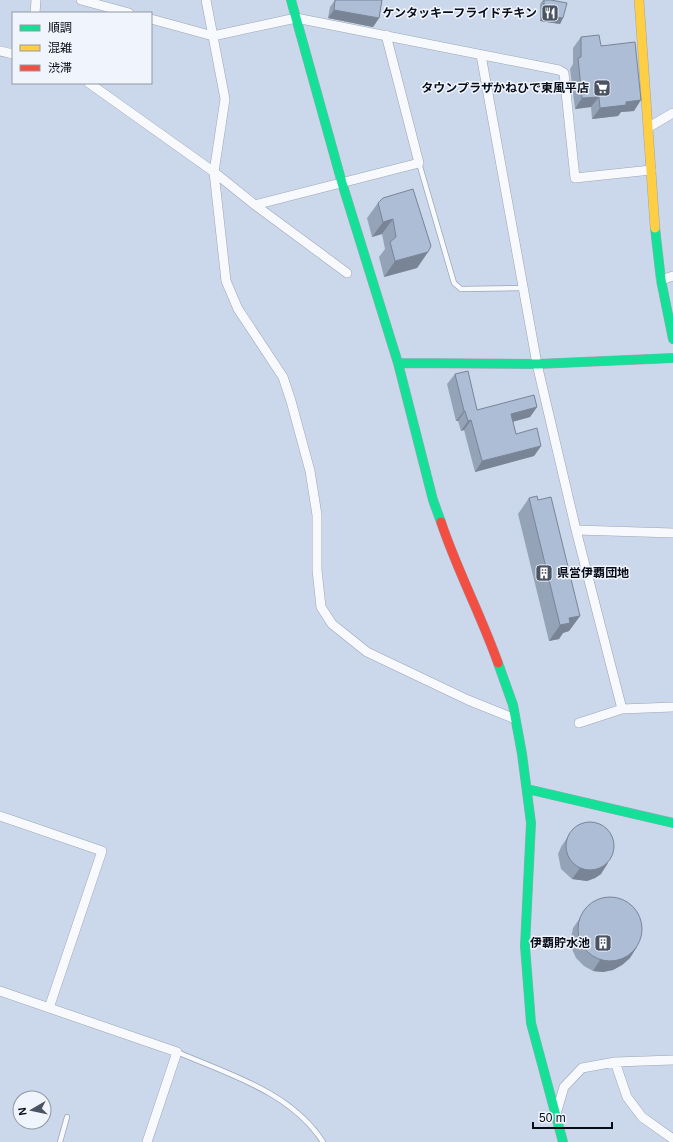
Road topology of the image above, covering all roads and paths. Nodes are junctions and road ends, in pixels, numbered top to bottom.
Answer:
1 (36, 0) edge
2 (81, 0) edge
3 (206, 0) edge
4 (291, 0) edge
5 (640, 0) edge
6 (35, 12) edge
7 (125, 12) edge
8 (296, 18) junction
9 (152, 19) edge
10 (386, 35) junction
11 (213, 36) junction
12 (0, 51) edge
13 (12, 54) edge
14 (481, 55) junction
15 (90, 84) edge
16 (673, 113) edge
17 (649, 127) junction
18 (419, 163) junction
19 (651, 170) junction
20 (214, 172) junction
21 (342, 183) junction
22 (255, 205) junction
23 (347, 273) dead end
24 (673, 276) edge
25 (661, 280) junction
26 (523, 288) junction
27 (673, 339) edge
28 (673, 358) edge
29 (398, 363) junction
30 (537, 364) junction
31 (576, 530) junction
32 (673, 533) edge
33 (673, 707) edge
34 (622, 709) junction
35 (515, 719) junction
36 (579, 723) dead end
37 (527, 789) junction
38 (0, 816) edge
39 (673, 822) edge
40 (0, 991) edge
41 (49, 1008) junction
42 (177, 1052) junction
43 (673, 1060) edge
44 (615, 1062) junction
45 (556, 1114) junction
46 (67, 1117) dead end
47 (673, 1139) edge
48 (60, 1142) edge
49 (147, 1142) edge
50 (322, 1142) edge
51 (563, 1142) edge

1 - 6 street
2 - 7 street
3 - 11 street
4 - 8 street
5 - 17 street
8 - 10 street
8 - 11 street
8 - 21 street
9 - 11 street
10 - 14 street
10 - 18 street
11 - 20 street
12 - 13 street
14 - 19 street
14 - 26 street
15 - 20 street
16 - 17 street
17 - 19 street
18 - 21 street
18 - 26 lane
19 - 25 street
20 - 22 street
20 - 35 street
21 - 22 street
21 - 29 street
22 - 23 street
24 - 25 street
25 - 27 street
26 - 30 street
28 - 30 street
29 - 30 street
29 - 35 street
30 - 31 street
31 - 32 street
31 - 34 street
33 - 34 street
34 - 36 street
35 - 37 street
37 - 39 street
37 - 45 street
38 - 41 street
40 - 41 street
41 - 42 street
42 - 49 street
42 - 50 lane
43 - 44 street
44 - 45 street
44 - 47 street
45 - 51 street
46 - 48 lane

